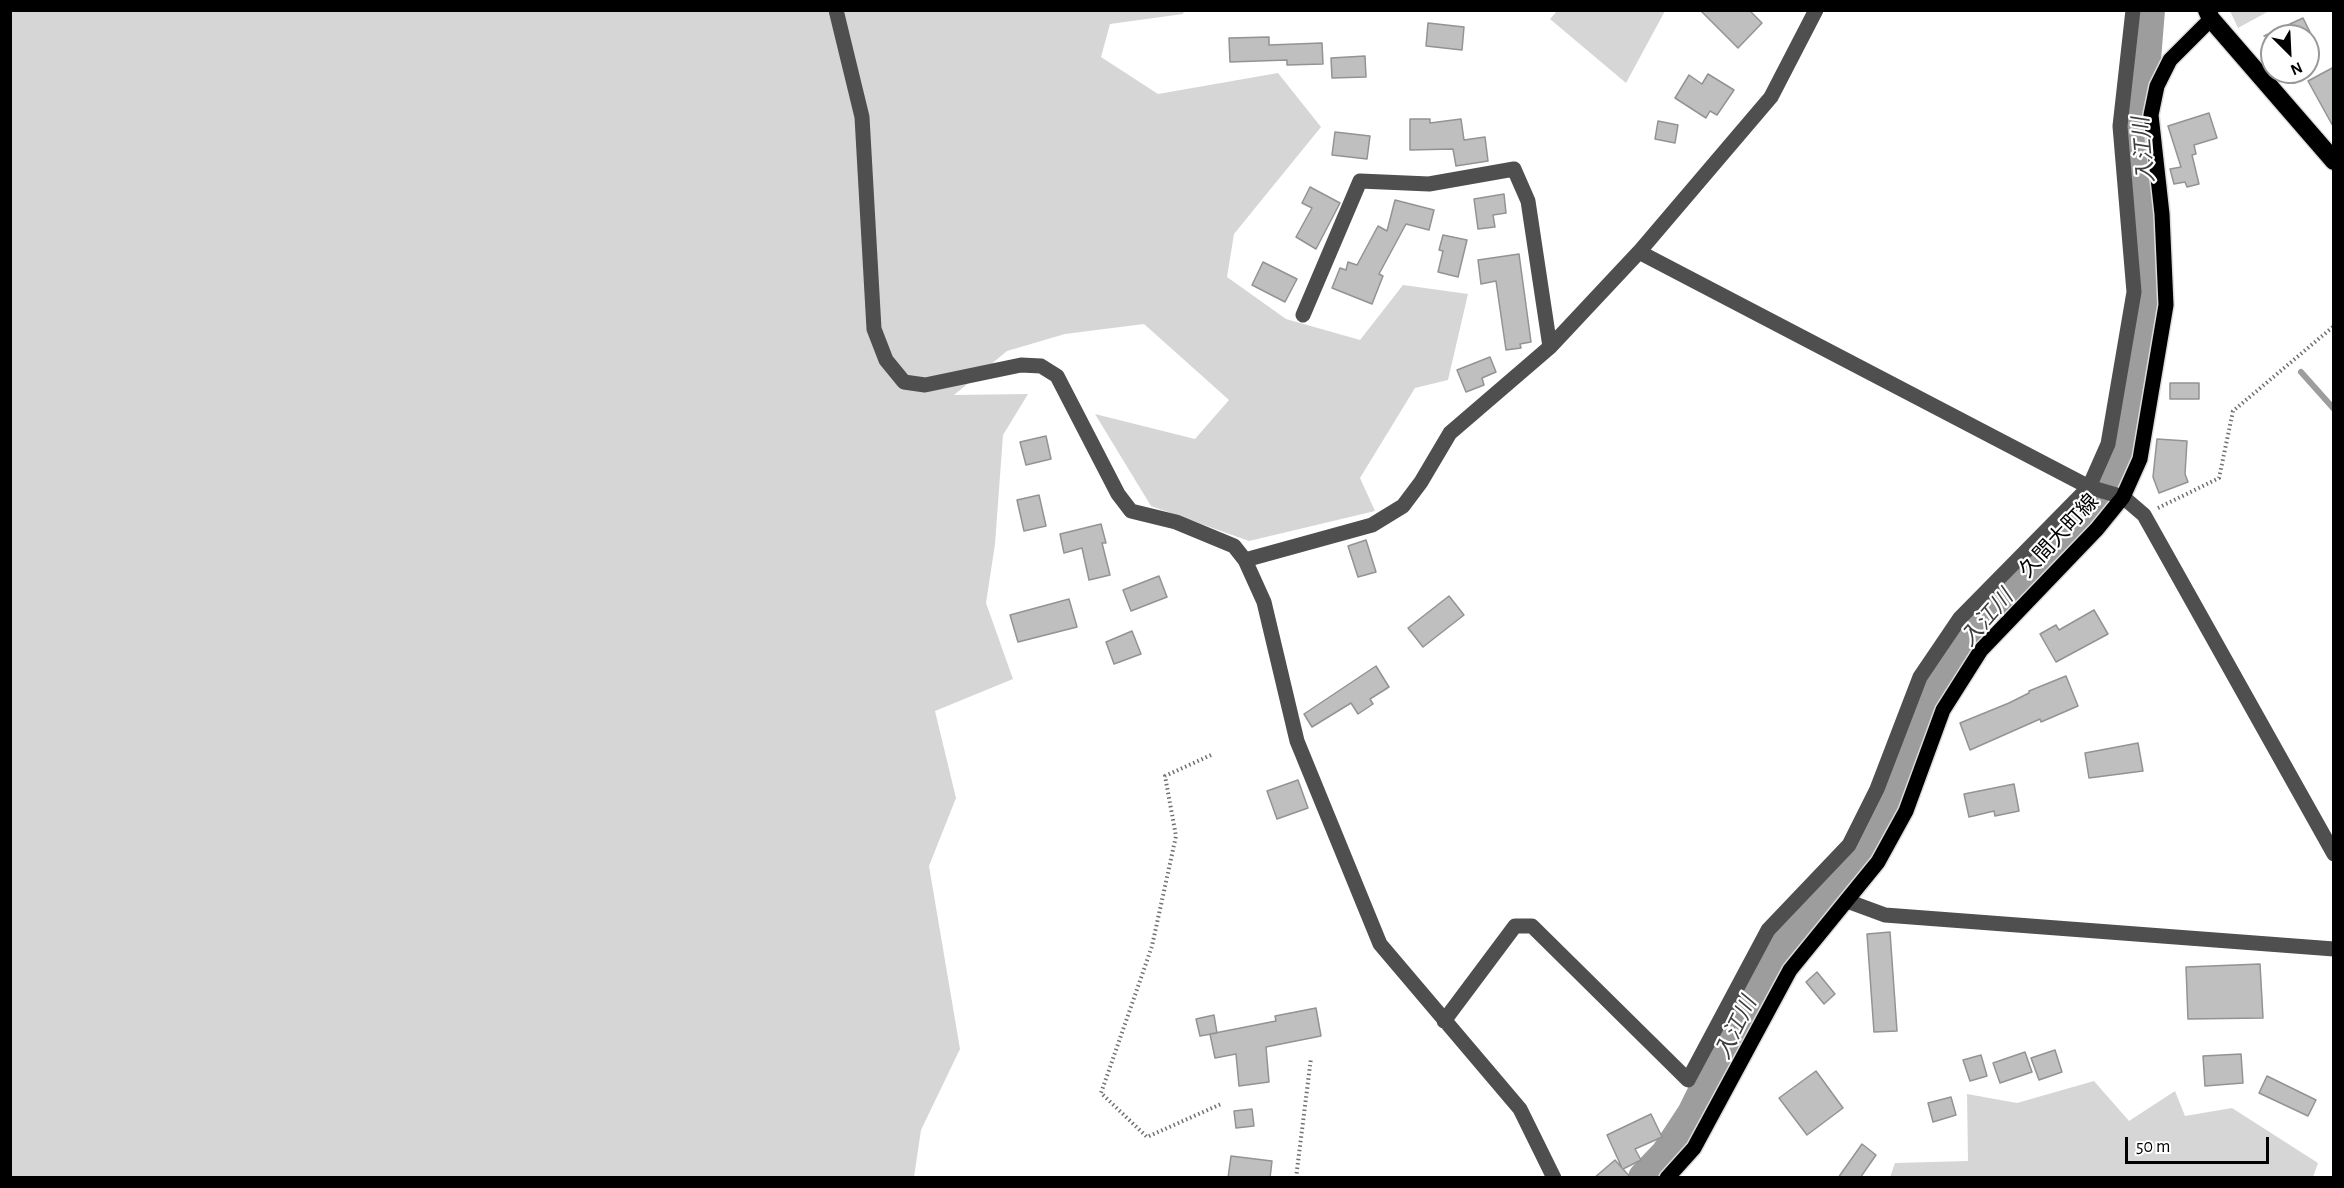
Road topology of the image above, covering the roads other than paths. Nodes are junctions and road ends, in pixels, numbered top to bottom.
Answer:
1 (836, 10) edge
2 (1816, 10) edge
3 (2133, 10) edge
4 (2209, 15) edge
5 (2334, 161) edge
6 (1639, 252) junction
7 (1303, 315) dead end
8 (1550, 347) junction
9 (2089, 487) junction
10 (2123, 496) junction
11 (1245, 560) junction
12 (2334, 854) edge
13 (1847, 901) junction
14 (2334, 949) edge
15 (1444, 1021) junction
16 (1554, 1178) edge
17 (1667, 1178) edge

1 - 11 street
2 - 6 street
3 - 9 street
4 - 5 highway
4 - 10 main road, 久間大町線
6 - 8 street
6 - 9 street
7 - 8 street
8 - 11 street
9 - 10 street
9 - 15 street
10 - 12 street
10 - 13 main road, 久間大町線
11 - 15 street
13 - 14 street
13 - 17 main road, 久間大町線
15 - 16 street

